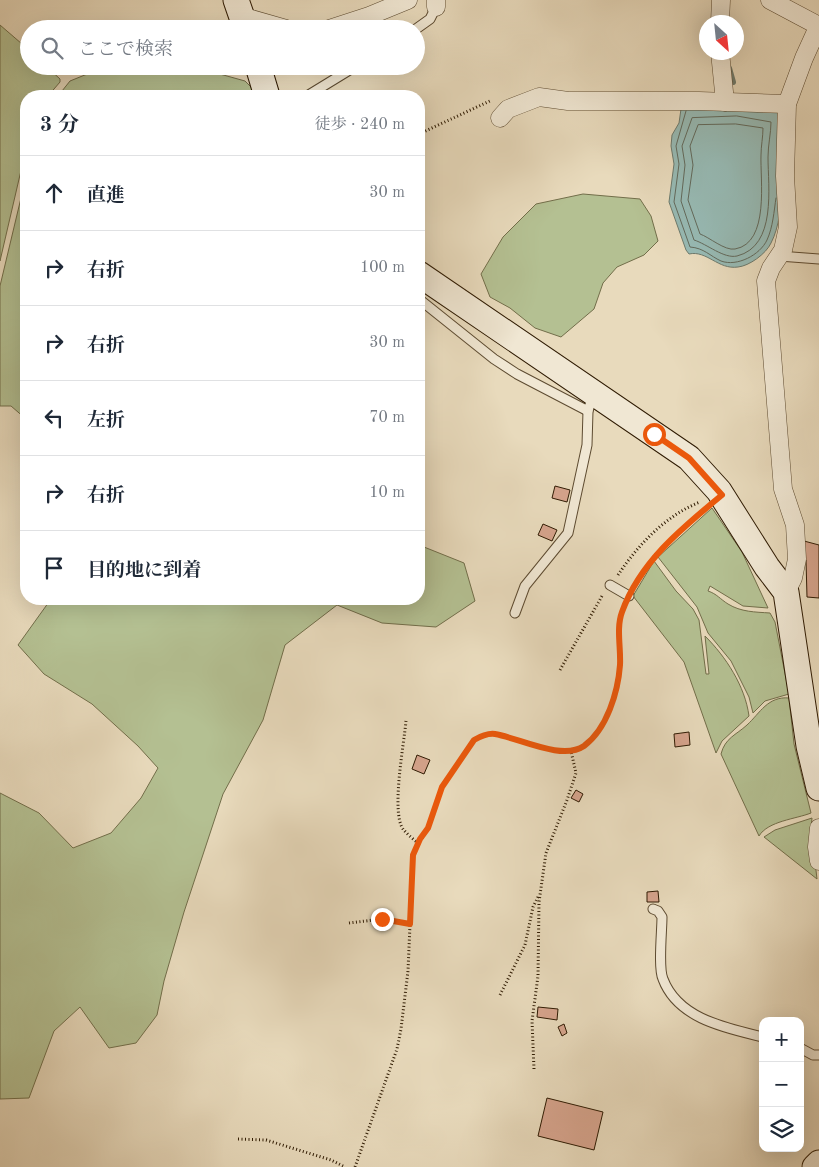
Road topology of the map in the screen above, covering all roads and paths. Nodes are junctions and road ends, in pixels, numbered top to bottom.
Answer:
1 (408, 0) edge
2 (721, 0) edge
3 (770, 0) edge
4 (436, 3) edge
5 (241, 15) edge
6 (720, 15) edge
7 (257, 20) edge
8 (357, 20) edge
9 (425, 23) edge
10 (819, 25) edge
11 (721, 60) edge
12 (261, 75) edge
13 (341, 75) edge
14 (265, 90) edge
15 (317, 90) edge
16 (725, 102) junction
17 (787, 104) junction
18 (504, 113) joint
19 (425, 131) edge
20 (779, 256) junction
21 (819, 259) edge
22 (425, 278) edge
23 (425, 304) edge
24 (591, 402) junction
25 (722, 494) junction
26 (610, 585) junction
27 (786, 592) junction
28 (629, 596) junction
29 (515, 613) dead end
30 (560, 670) dead end
31 (406, 721) dead end
32 (571, 751) junction
33 (819, 788) edge
34 (819, 828) edge
35 (418, 843) junction
36 (819, 861) edge
37 (540, 892) junction
38 (653, 909) dead end
39 (348, 924) dead end
40 (410, 924) junction
41 (500, 995) dead end
42 (759, 1036) edge
43 (804, 1050) edge
44 (819, 1055) edge
45 (534, 1069) dead end
46 (238, 1139) dead end
47 (819, 1162) edge
48 (345, 1167) edge
49 (354, 1167) edge
50 (815, 1167) edge

1 - 8 street
2 - 6 street
3 - 10 street
4 - 9 lane
5 - 7 street
10 - 17 street
11 - 16 street
12 - 14 street
13 - 15 lane
16 - 17 street
16 - 18 street
17 - 20 street
18 - 19 path
20 - 21 lane
20 - 27 street
22 - 24 street
23 - 24 lane
24 - 25 street
24 - 29 lane
25 - 26 path
25 - 27 street
25 - 28 path
26 - 28 lane
26 - 30 path
27 - 33 street
28 - 32 path
31 - 35 path
32 - 35 path
32 - 37 path
34 - 36 street
35 - 40 path
37 - 41 path
37 - 45 path
38 - 42 lane
39 - 40 path
40 - 49 path
43 - 44 lane
46 - 48 path
47 - 50 street

